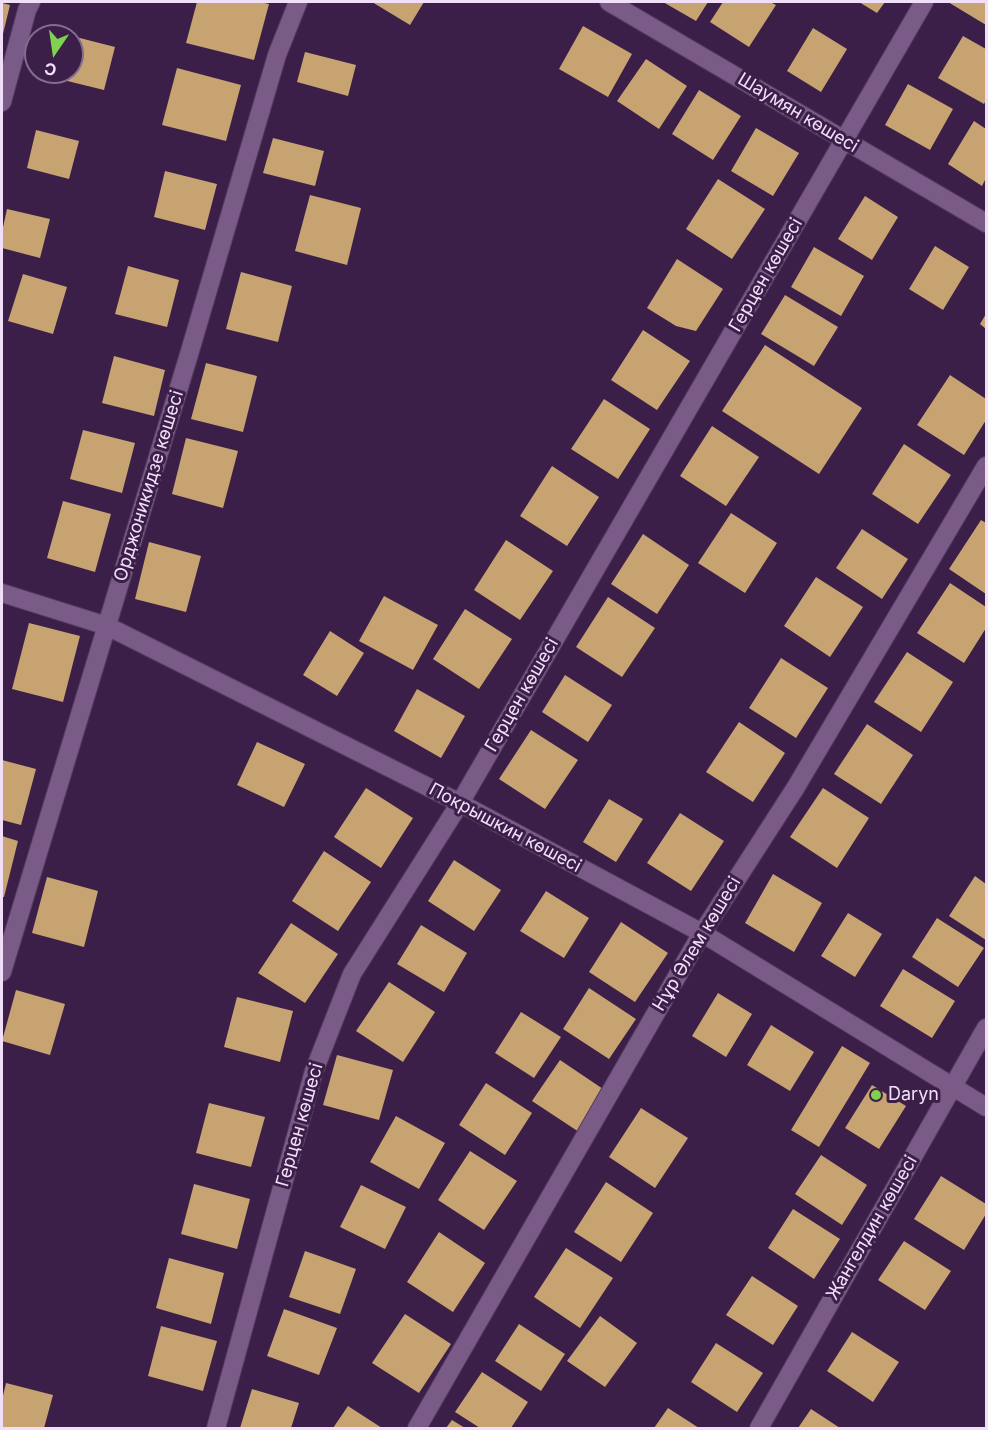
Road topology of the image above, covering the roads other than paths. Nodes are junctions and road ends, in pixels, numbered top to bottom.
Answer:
1 (31, 2) edge
2 (298, 2) edge
3 (609, 2) edge
4 (924, 2) edge
5 (633, 7) edge
6 (2, 102) edge
7 (844, 140) junction
8 (987, 223) edge
9 (987, 466) edge
10 (2, 593) edge
11 (107, 626) junction
12 (460, 803) junction
13 (702, 933) junction
14 (2, 972) edge
15 (987, 1029) edge
16 (953, 1087) junction
17 (987, 1107) edge
18 (216, 1428) edge
19 (417, 1428) edge
20 (759, 1428) edge

1 - 6 street
2 - 11 street, Орджоникидзе көшесі
3 - 5 street, Шаумян көшесі
4 - 7 street, Герцен көшесі
5 - 7 street, Шаумян көшесі
7 - 8 street, Шаумян көшесі
7 - 12 street, Герцен көшесі
9 - 13 street, Нұр Әлем көшесі
10 - 11 street, Покрышкин көшесі
11 - 12 street, Покрышкин көшесі
11 - 14 street, Орджоникидзе көшесі
12 - 13 street, Покрышкин көшесі
12 - 18 street, Герцен көшесі
13 - 16 street, Покрышкин көшесі
13 - 19 street, Нұр Әлем көшесі
15 - 16 street, Жангелдин көшесі
16 - 17 street, Покрышкин көшесі
16 - 20 street, Жангелдин көшесі

